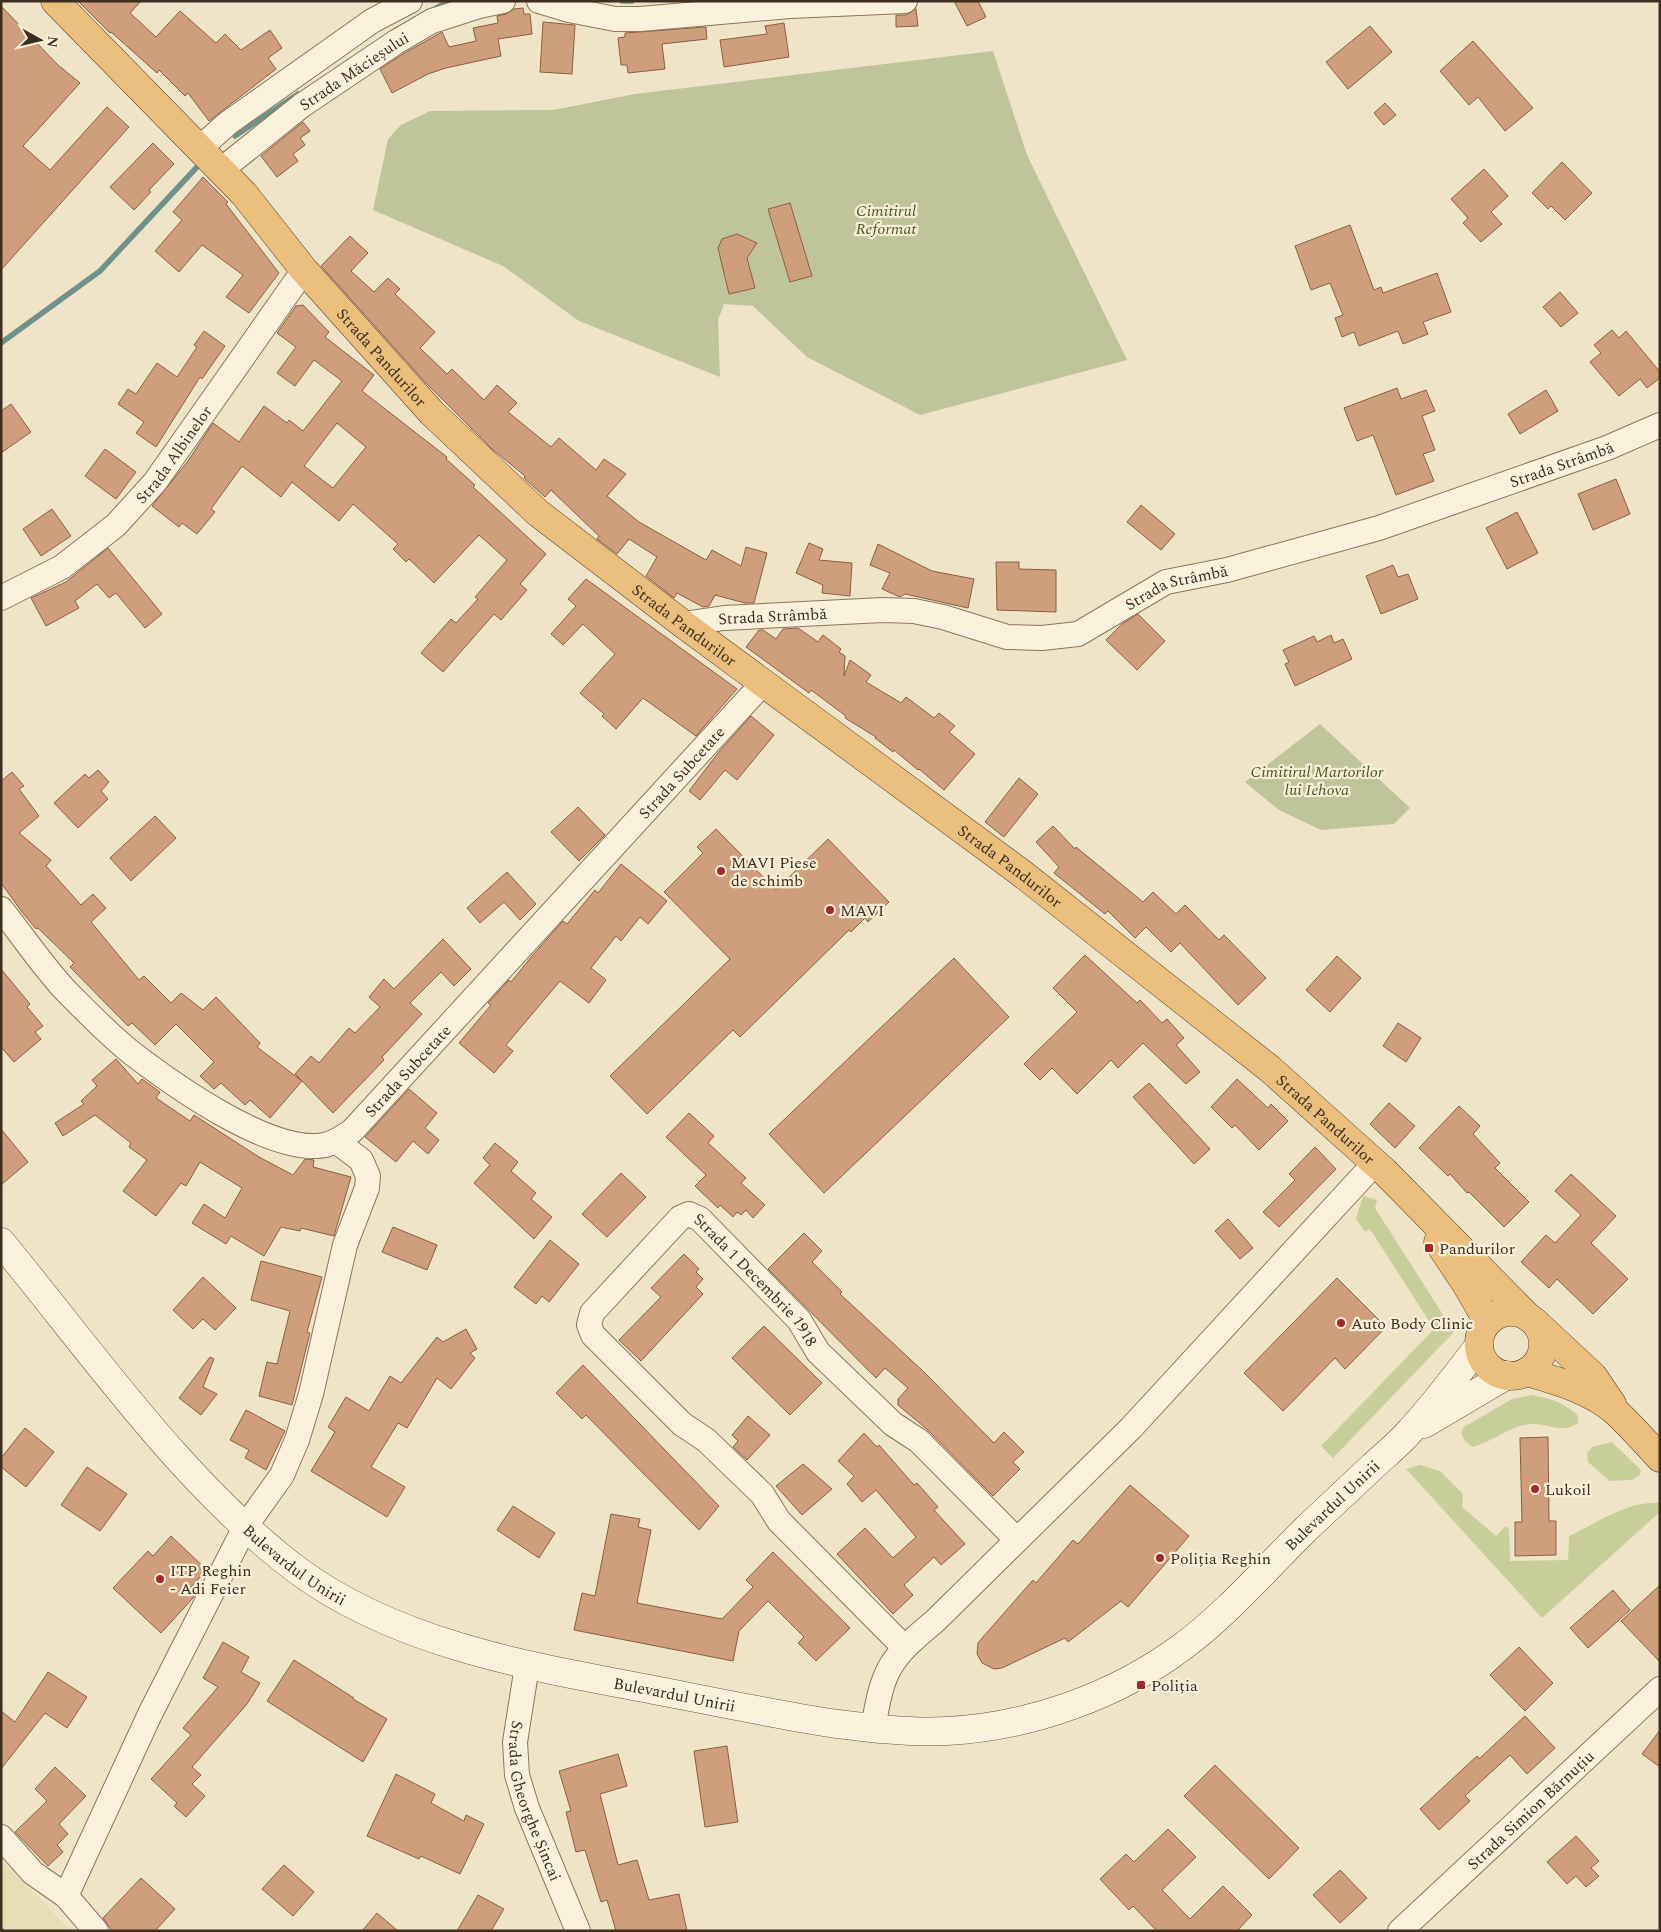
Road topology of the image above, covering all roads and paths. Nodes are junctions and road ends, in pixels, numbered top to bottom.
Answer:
1 (54, 1) edge
2 (410, 1) edge
3 (503, 1) edge
4 (539, 1) edge
5 (905, 1) edge
6 (200, 148) junction
7 (222, 170) junction
8 (304, 270) junction
9 (1660, 426) edge
10 (1, 598) edge
11 (683, 624) junction
12 (764, 682) junction
13 (1, 908) edge
14 (336, 1141) junction
15 (1379, 1167) junction
16 (1, 1242) edge
17 (1531, 1319) junction
18 (1484, 1334) junction
19 (1517, 1373) junction
20 (1616, 1412) junction
21 (1410, 1432) junction
22 (1660, 1458) edge
23 (244, 1527) junction
24 (1016, 1539) junction
25 (904, 1647) junction
26 (526, 1666) junction
27 (1660, 1689) edge
28 (873, 1729) junction
29 (1, 1837) edge
30 (66, 1896) junction
31 (96, 1931) edge
32 (578, 1931) edge
33 (1400, 1931) edge

1 - 6 highway, Strada Pandurilor
2 - 6 street, Strada Măcieșului
3 - 7 street, Strada Măcieșului
4 - 5 street
6 - 7 highway, Strada Pandurilor
7 - 8 highway, Strada Pandurilor
8 - 10 street, Strada Albinelor
8 - 11 highway, Strada Pandurilor
9 - 11 street, Strada Strâmbă
11 - 12 highway, Strada Pandurilor
12 - 14 street, Strada Subcetate
12 - 15 highway, Strada Pandurilor
13 - 14 street, Strada Subcetate
14 - 23 street
15 - 17 highway, Strada Pandurilor
15 - 18 highway, Strada Pandurilor
15 - 24 street
16 - 23 main road, Bulevardul Unirii
17 - 18 highway
17 - 19 highway
17 - 20 highway, Strada Pandurilor
18 - 19 highway
18 - 21 main road, Bulevardul Unirii
19 - 20 highway, Strada Pandurilor
19 - 21 main road, Bulevardul Unirii
20 - 22 highway, Strada Pandurilor
21 - 28 main road, Bulevardul Unirii
23 - 26 main road, Bulevardul Unirii
23 - 30 street
24 - 25 street
24 - 25 street, Strada 1 Decembrie 1918
25 - 28 street
26 - 28 main road, Bulevardul Unirii
26 - 32 street, Strada Gheorghe Șincai
27 - 33 street, Strada Simion Bărnuțiu
29 - 30 street
30 - 31 street

